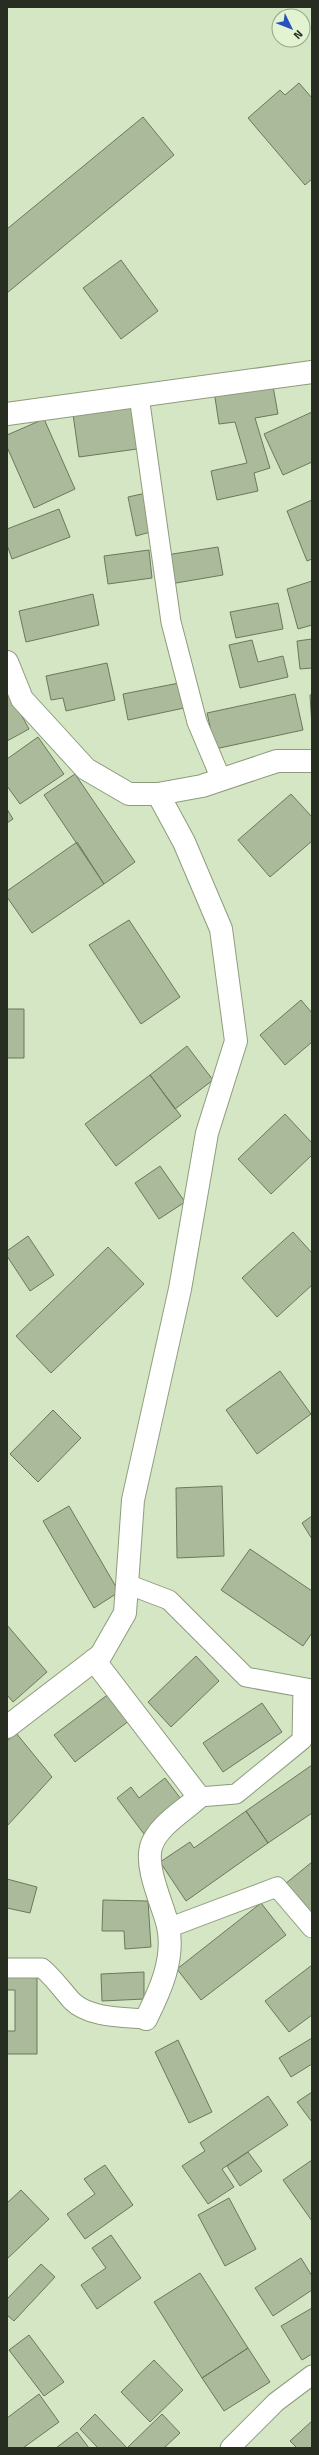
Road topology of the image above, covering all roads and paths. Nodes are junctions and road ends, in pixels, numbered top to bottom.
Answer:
1 (312, 372) edge
2 (139, 396) junction
3 (7, 414) edge
4 (7, 662) edge
5 (312, 761) edge
6 (221, 779) junction
7 (158, 794) junction
8 (127, 1584) junction
9 (94, 1660) junction
10 (307, 1688) edge
11 (7, 1727) edge
12 (199, 1797) junction
13 (168, 1928) junction
14 (312, 1928) edge
15 (7, 1968) edge
16 (146, 2019) joint
17 (312, 2375) edge
18 (230, 2448) edge

1 - 2 street
2 - 3 street
2 - 6 lane
4 - 7 street
5 - 6 street
6 - 7 street
7 - 8 street
8 - 9 street
8 - 10 lane
9 - 11 street
9 - 12 street
10 - 12 lane
12 - 13 street
13 - 14 lane
13 - 16 street
15 - 16 lane
17 - 18 lane

